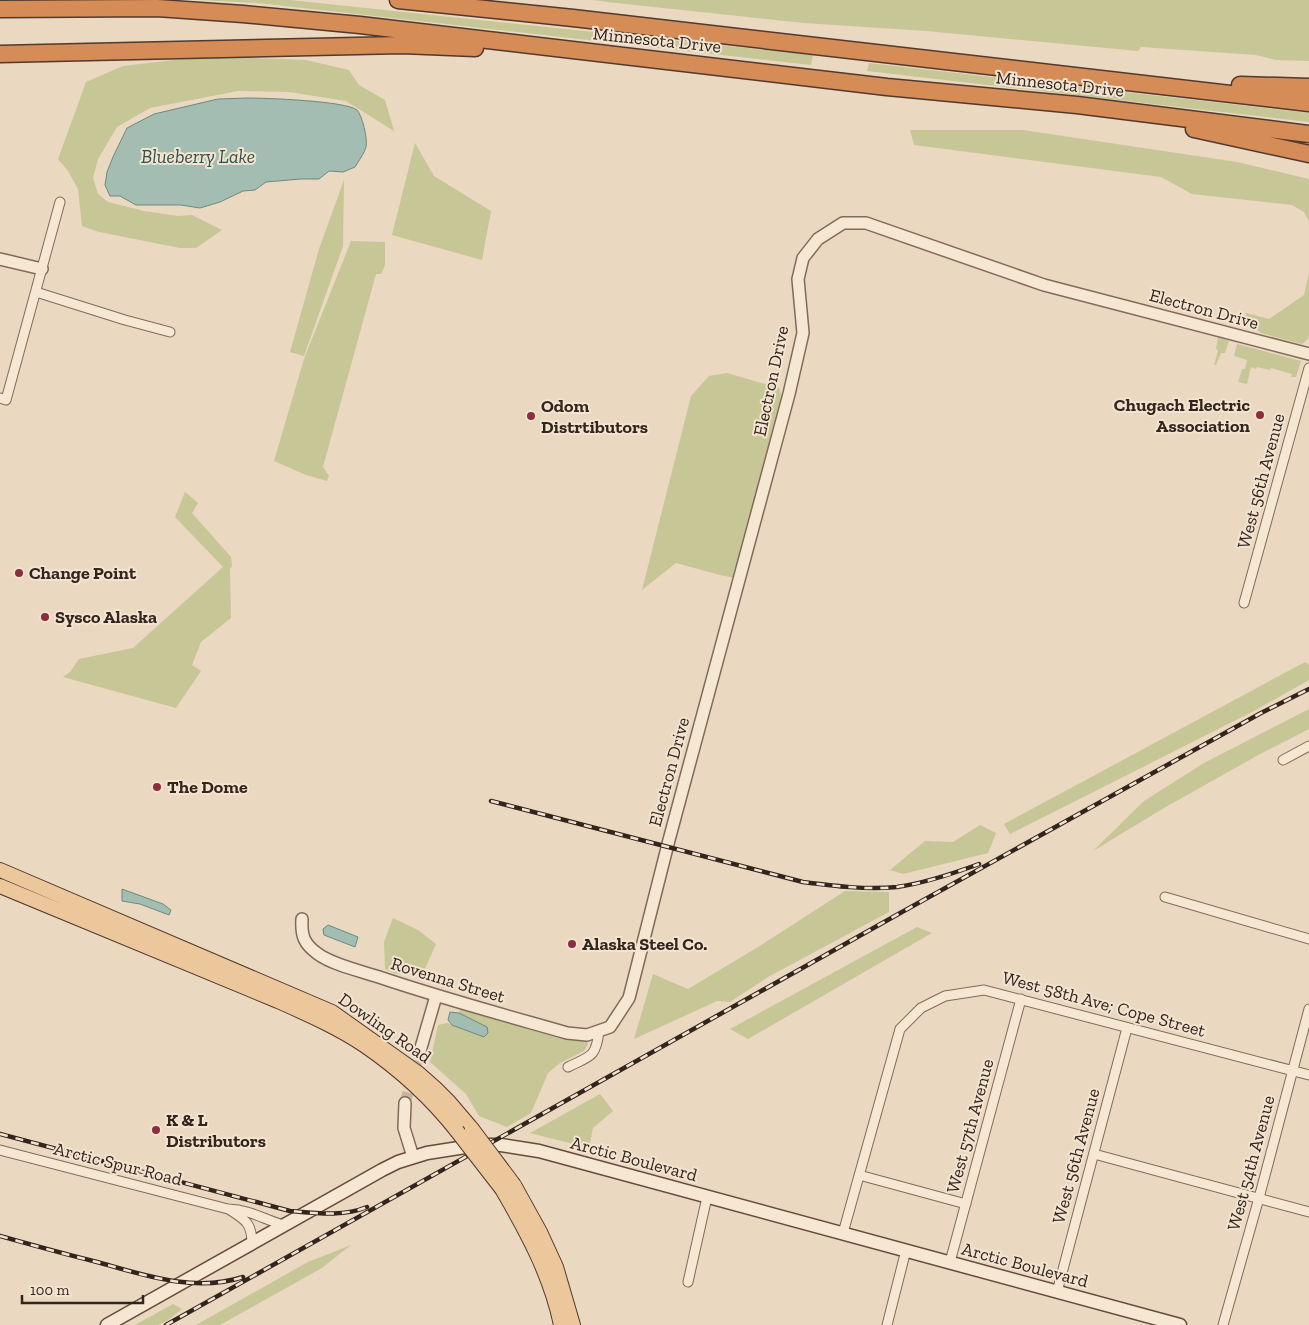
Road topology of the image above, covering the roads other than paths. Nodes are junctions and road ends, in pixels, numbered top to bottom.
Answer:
1 (398, 0) edge
2 (502, 0) edge
3 (0, 9) edge
4 (573, 18) junction
5 (581, 52) junction
6 (0, 54) edge
7 (1076, 76) junction
8 (1309, 88) edge
9 (1309, 103) edge
10 (1076, 105) junction
11 (1309, 134) edge
12 (1309, 154) edge
13 (60, 202) dead end
14 (0, 258) edge
15 (42, 269) junction
16 (36, 292) junction
17 (170, 332) dead end
18 (1309, 354) edge
19 (1309, 368) edge
20 (3, 399) edge
21 (1244, 603) dead end
22 (1309, 746) edge
23 (1283, 760) dead end
24 (0, 870) edge
25 (0, 886) edge
26 (1165, 897) dead end
27 (302, 919) dead end
28 (1309, 939) edge
29 (436, 996) junction
30 (1021, 999) junction
31 (1309, 1009) edge
32 (610, 1027) joint
33 (1127, 1028) junction
34 (598, 1031) junction
35 (420, 1051) tunnel mouth
36 (568, 1067) dead end
37 (1293, 1070) junction
38 (1309, 1075) edge
39 (405, 1104) tunnel mouth
40 (0, 1150) edge
41 (1094, 1154) junction
42 (413, 1157) junction
43 (859, 1175) junction
44 (508, 1187) junction
45 (707, 1197) junction
46 (1259, 1198) junction
47 (966, 1204) junction
48 (228, 1209) junction
49 (1309, 1212) edge
50 (283, 1225) junction
51 (843, 1233) junction
52 (252, 1244) junction
53 (906, 1250) junction
54 (950, 1262) junction
55 (688, 1282) dead end
56 (1057, 1292) junction
57 (107, 1325) edge
58 (561, 1325) edge
59 (573, 1325) edge
60 (887, 1325) edge
61 (1180, 1325) edge
62 (1223, 1325) edge

1 - 4 highway, Minnesota Drive
2 - 4 highway
3 - 5 highway, Minnesota Drive
4 - 7 highway, Minnesota Drive
5 - 6 highway
5 - 10 highway, Minnesota Drive
7 - 8 highway
7 - 9 highway, Minnesota Drive
10 - 11 highway, Minnesota Drive
10 - 12 highway
13 - 15 street
14 - 15 street
15 - 16 street
16 - 17 street
16 - 20 street
18 - 32 street, Electron Drive
19 - 21 street, West 56th Avenue
22 - 23 street
24 - 44 main road, Dowling Road, bridge
25 - 44 main road, Dowling Road, bridge
26 - 28 street
27 - 29 street, Rovenna Street
29 - 34 street, Rovenna Street
29 - 35 street
30 - 33 street, West 58th Ave; Cope Street
30 - 43 street, West 58th Ave; Cope Street
30 - 47 street, West 57th Avenue
31 - 37 street, West 54th Avenue
32 - 34 street, Rovenna Street
33 - 37 street, West 58th Ave; Cope Street
33 - 41 street, West 56th Avenue
34 - 36 street
37 - 38 street, West 58th Ave; Cope Street
37 - 46 street, West 54th Avenue
39 - 42 street
40 - 48 street, Arctic Spur Road
41 - 46 street
41 - 56 street, West 56th Avenue
42 - 45 main road, Arctic Boulevard
42 - 50 main road, Arctic Boulevard
43 - 47 street
43 - 51 street, West 58th Ave; Cope Street
44 - 58 main road, Dowling Road
44 - 59 main road, Dowling Road
45 - 51 main road, Arctic Boulevard
45 - 55 street
46 - 49 street
46 - 62 street, West 54th Avenue
47 - 54 street, West 57th Avenue
48 - 50 street, Arctic Spur Road
48 - 52 street, Arctic Spur Road
50 - 52 main road, Arctic Boulevard
51 - 53 main road, Arctic Boulevard
52 - 57 main road, Arctic Boulevard
53 - 54 main road, Arctic Boulevard
53 - 60 street
54 - 56 main road, Arctic Boulevard
56 - 61 main road, Arctic Boulevard

